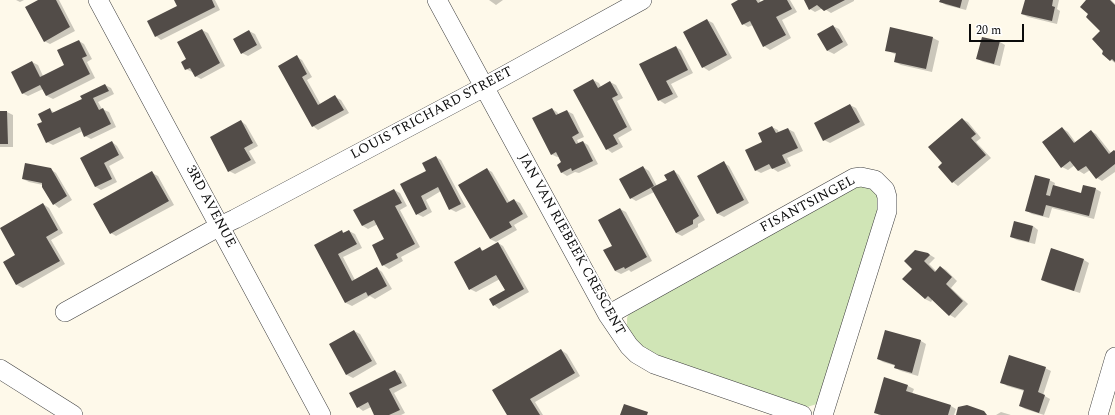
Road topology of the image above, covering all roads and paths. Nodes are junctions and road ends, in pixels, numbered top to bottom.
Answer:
1 (98, 0) edge
2 (437, 0) edge
3 (642, 0) edge
4 (484, 87) junction
5 (220, 226) junction
6 (65, 312) dead end
7 (608, 315) junction
8 (1115, 357) edge
9 (0, 369) edge
10 (73, 415) edge
11 (321, 415) edge
12 (802, 415) edge
13 (823, 415) edge
14 (1098, 415) edge

1 - 5 street, 3RD AVENUE
2 - 4 street, JAN VAN RIEBEEK CRESCENT
3 - 4 street, LOUIS TRICHARD STREET
4 - 5 street, LOUIS TRICHARD STREET
4 - 7 street, JAN VAN RIEBEEK CRESCENT
5 - 6 street, LOUIS TRICHARD STREET
5 - 11 street, 3RD AVENUE
7 - 12 street, JAN VAN RIEBEEK CRESCENT
7 - 13 street, FISANTSINGEL
8 - 14 street
9 - 10 street

